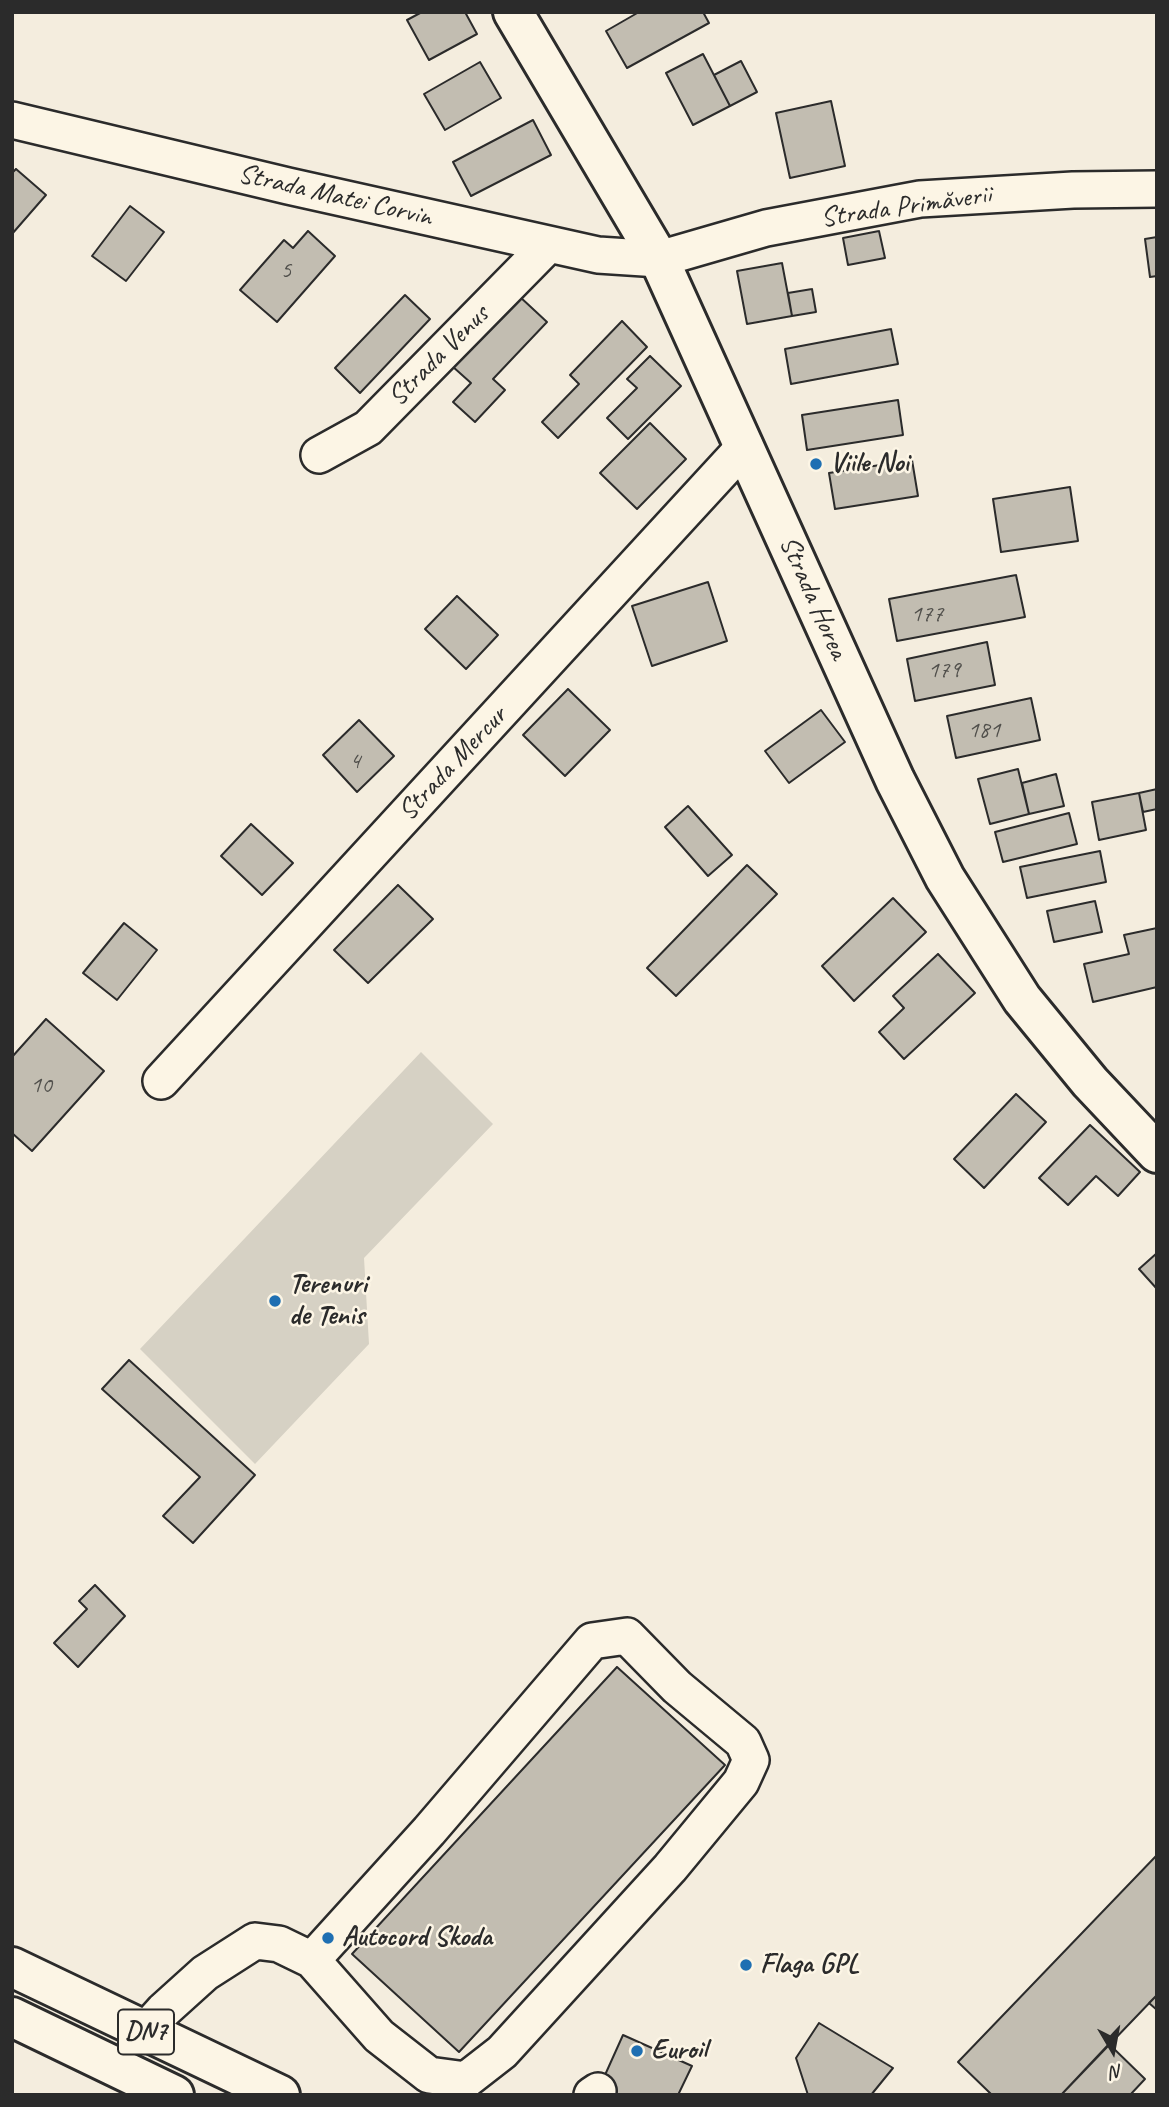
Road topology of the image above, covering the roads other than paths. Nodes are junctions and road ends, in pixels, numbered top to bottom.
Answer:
1 (513, 12) edge
2 (12, 120) edge
3 (1157, 189) edge
4 (548, 245) junction
5 (659, 259) junction
6 (745, 446) junction
7 (319, 455) dead end
8 (161, 1081) dead end
9 (1157, 1153) edge
10 (312, 1959) junction
11 (12, 1967) edge
12 (12, 2017) edge
13 (145, 2031) junction
14 (174, 2095) edge
15 (280, 2095) edge

1 - 5 main road, Strada Horea
2 - 4 street, Strada Matei Corvin
3 - 5 street, Strada Primăverii
4 - 5 street, Strada Matei Corvin
4 - 7 street, Strada Venus
5 - 6 main road, Strada Horea
6 - 8 street, Strada Mercur
6 - 9 main road, Strada Horea
10 - 10 street
10 - 13 street
11 - 13 main road, DN7
12 - 14 main road, DN7
13 - 15 main road, DN7

